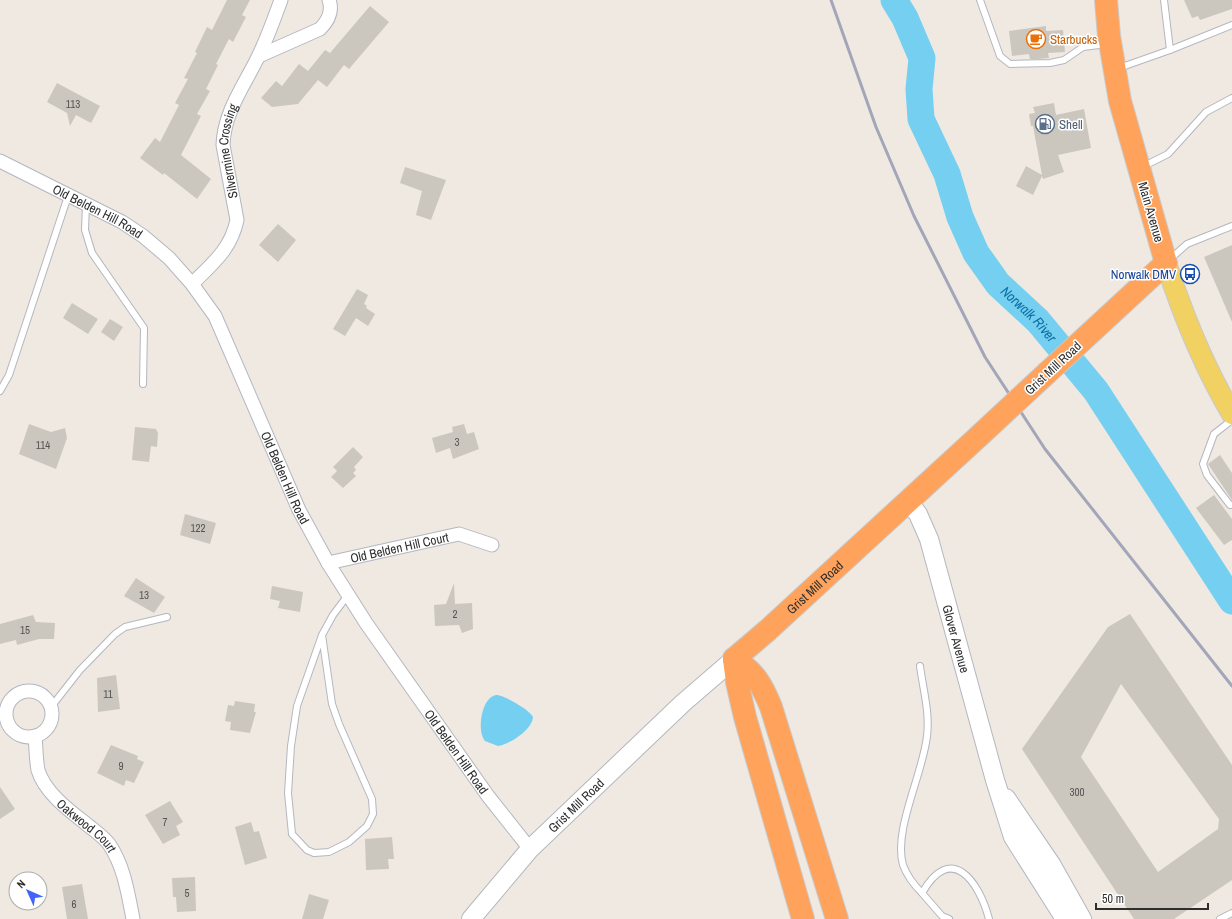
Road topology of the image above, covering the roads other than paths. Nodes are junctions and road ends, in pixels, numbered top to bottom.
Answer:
1 (281, 0) edge
2 (329, 0) edge
3 (980, 0) edge
4 (1106, 0) edge
5 (1164, 0) edge
6 (1232, 25) edge
7 (1110, 44) junction
8 (1170, 50) junction
9 (259, 56) junction
10 (1113, 70) junction
11 (1232, 98) edge
12 (0, 161) edge
13 (1138, 169) junction
14 (68, 196) junction
15 (86, 204) junction
16 (1232, 226) edge
17 (1166, 263) junction
18 (192, 284) junction
19 (143, 384) dead end
20 (0, 391) edge
21 (1232, 414) edge
22 (1232, 420) edge
23 (908, 501) junction
24 (1232, 505) edge
25 (492, 544) dead end
26 (328, 563) junction
27 (348, 595) junction
28 (167, 618) dead end
29 (322, 635) junction
30 (734, 659) junction
31 (920, 666) dead end
32 (51, 707) junction
33 (35, 736) junction
34 (995, 780) junction
35 (530, 849) junction
36 (922, 893) junction
37 (1232, 913) edge
38 (133, 919) edge
39 (472, 919) edge
40 (803, 919) edge
41 (837, 919) edge
42 (949, 919) edge
43 (989, 919) edge
44 (1064, 919) edge
45 (1082, 919) edge
46 (1220, 919) edge

1 - 9 street, Silvermine Crossing
2 - 9 street
3 - 7 lane
4 - 7 highway, Main Avenue
5 - 8 lane
6 - 8 lane
7 - 10 highway, Main Avenue
8 - 10 lane
9 - 18 street, Silvermine Crossing
10 - 13 highway, Main Avenue
11 - 13 lane
12 - 14 street, Old Belden Hill Road
13 - 17 highway, Main Avenue
14 - 15 street, Old Belden Hill Road
14 - 20 lane
15 - 18 street, Old Belden Hill Road
15 - 19 lane
16 - 17 lane
17 - 21 main road, Main Avenue
17 - 23 highway, Grist Mill Road, bridge
18 - 26 street, Old Belden Hill Road
22 - 24 lane
23 - 30 highway, Grist Mill Road
23 - 34 street, Glover Avenue
25 - 26 street, Old Belden Hill Court
26 - 27 street, Old Belden Hill Road
27 - 29 lane
27 - 35 street, Old Belden Hill Road
28 - 32 lane
29 - 29 lane
30 - 35 street, Grist Mill Road
30 - 40 highway
30 - 41 highway
31 - 36 lane
32 - 33 street
32 - 33 street
33 - 38 street, Oakwood Court
34 - 44 street, Glover Avenue
34 - 45 street, Glover Avenue
35 - 39 street, Grist Mill Road
36 - 42 lane
36 - 43 lane
37 - 46 lane

